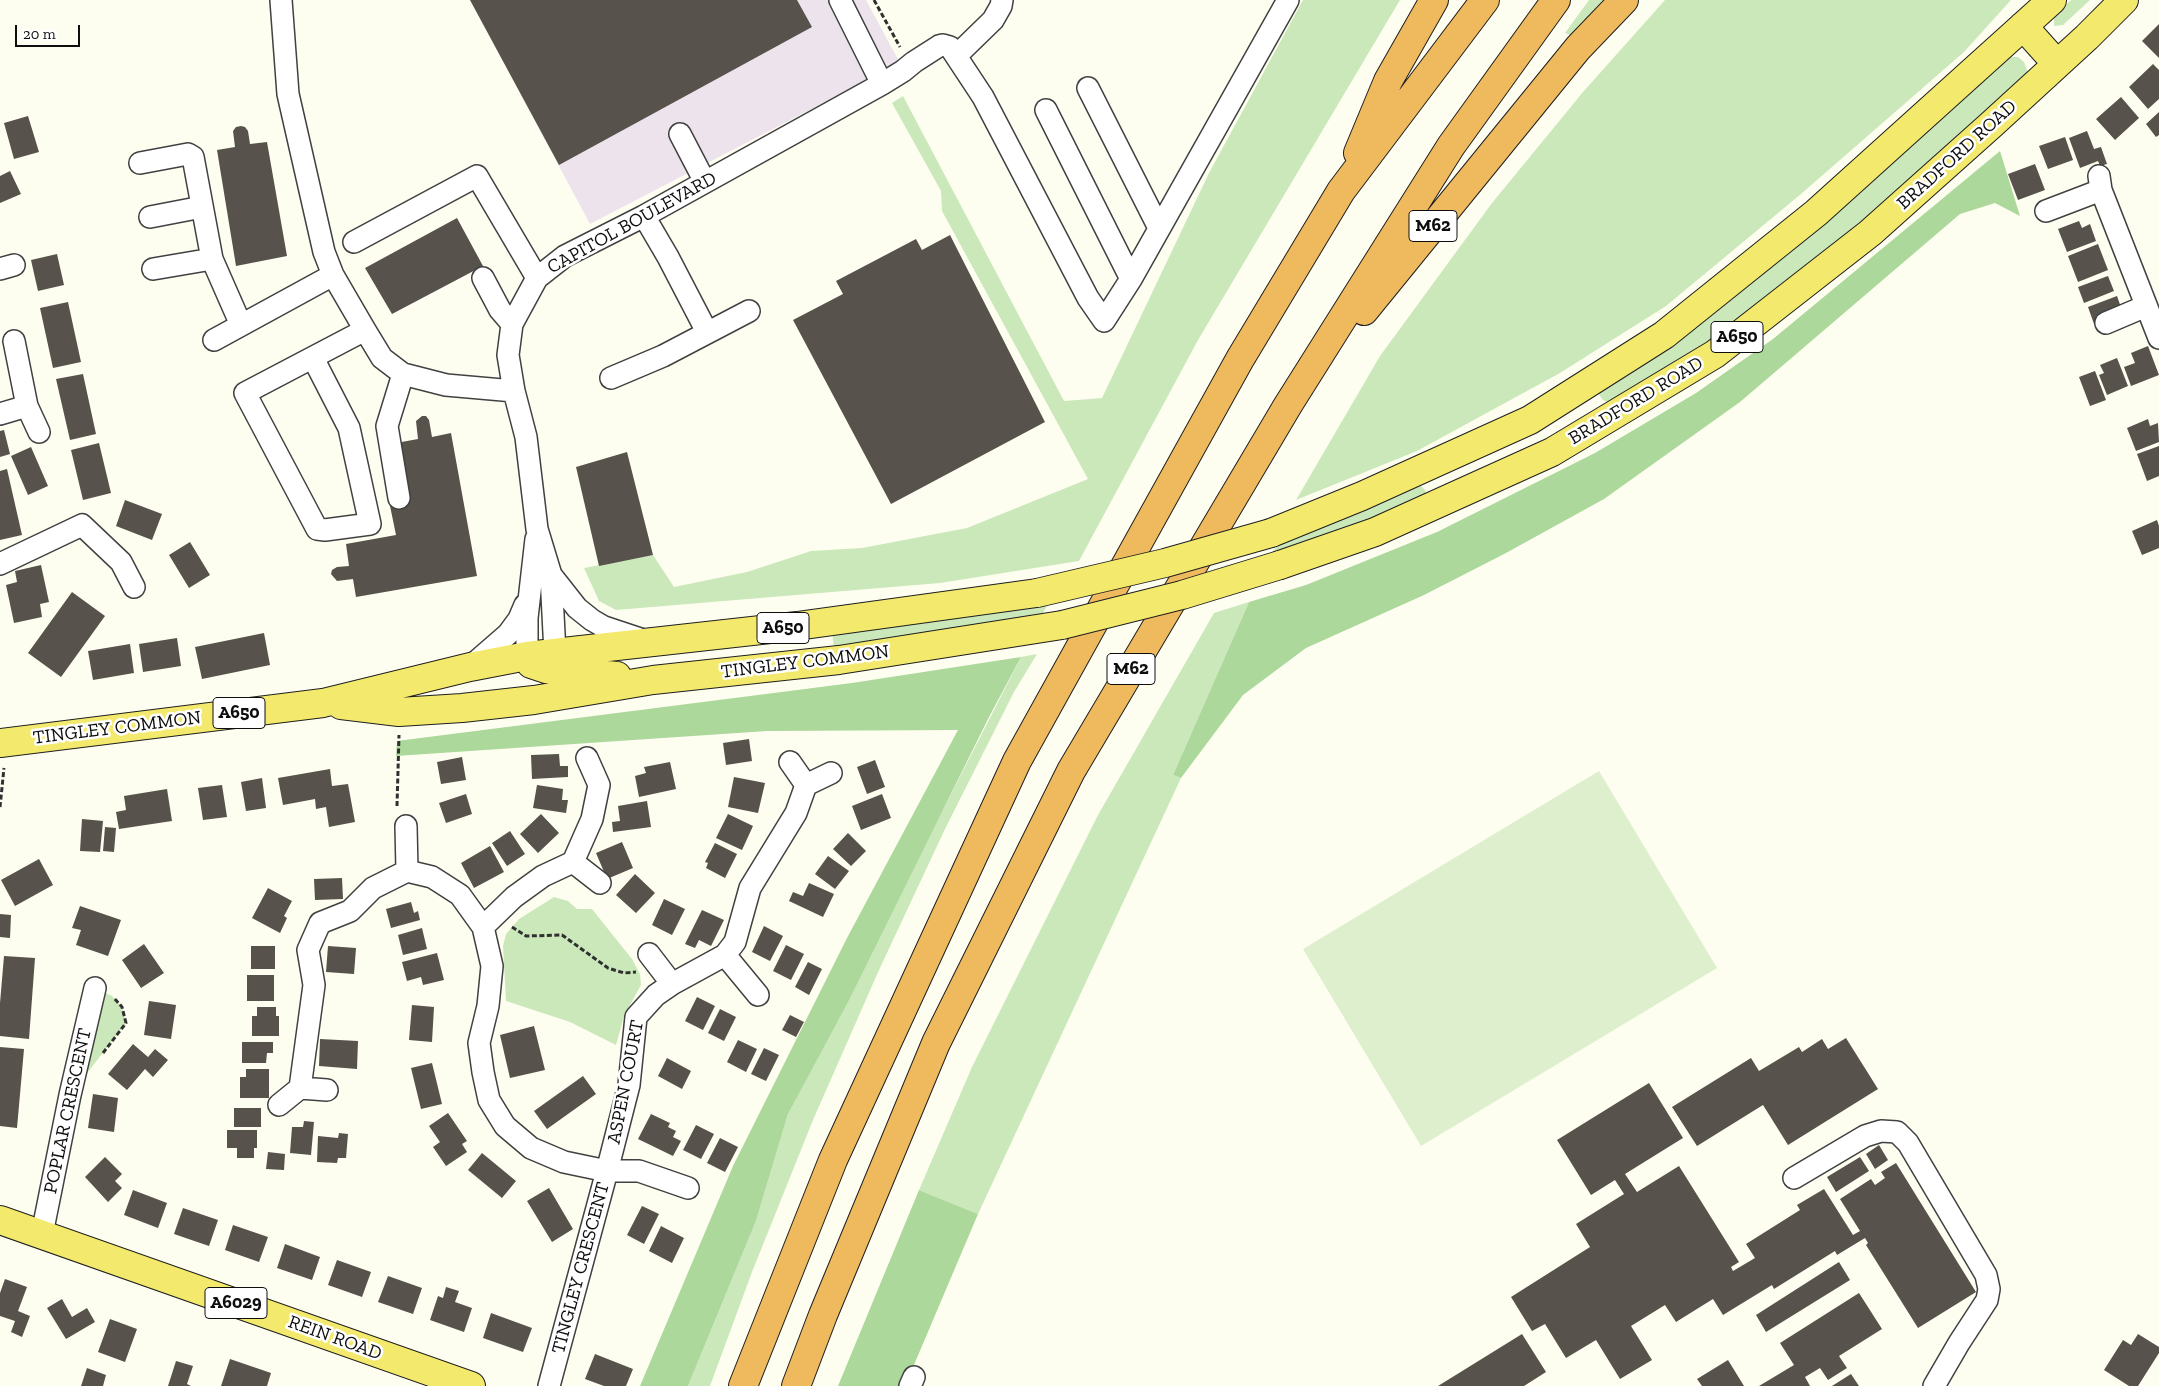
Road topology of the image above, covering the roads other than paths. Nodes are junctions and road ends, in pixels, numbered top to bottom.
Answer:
1 (281, 0) edge
2 (840, 0) edge
3 (1002, 0) edge
4 (1288, 0) edge
5 (1434, 0) edge
6 (1485, 0) edge
7 (1556, 0) edge
8 (1624, 0) edge
9 (2052, 0) edge
10 (2124, 0) edge
11 (2023, 26) junction
12 (956, 56) junction
13 (2058, 64) junction
14 (882, 84) junction
15 (1088, 88) dead end
16 (1046, 110) dead end
17 (680, 134) dead end
18 (140, 163) dead end
19 (705, 182) junction
20 (1341, 191) junction
21 (202, 207) junction
22 (2046, 211) dead end
23 (644, 216) junction
24 (150, 217) dead end
25 (1159, 228) junction
26 (354, 242) dead end
27 (212, 259) junction
28 (153, 269) dead end
29 (333, 275) junction
30 (483, 278) dead end
31 (536, 278) junction
32 (1131, 279) junction
33 (2146, 306) junction
34 (749, 311) dead end
35 (2106, 323) dead end
36 (512, 324) junction
37 (241, 325) junction
38 (365, 330) junction
39 (707, 332) junction
40 (2159, 338) edge
41 (214, 340) dead end
42 (14, 341) dead end
43 (313, 358) junction
44 (403, 374) junction
45 (611, 378) dead end
46 (514, 391) junction
47 (1288, 405) junction
48 (27, 406) junction
49 (0, 414) edge
50 (39, 432) dead end
51 (400, 498) dead end
52 (537, 529) junction
53 (1271, 533) joint
54 (0, 564) edge
55 (1280, 564) joint
56 (551, 575) junction
57 (134, 587) dead end
58 (530, 591) junction
59 (649, 642) junction
60 (543, 660) junction
61 (470, 667) junction
62 (653, 680) junction
63 (534, 700) junction
64 (322, 703) junction
65 (3, 742) edge
66 (587, 758) dead end
67 (790, 762) dead end
68 (831, 773) dead end
69 (806, 785) junction
70 (406, 826) road end
71 (573, 862) junction
72 (407, 871) junction
73 (600, 883) dead end
74 (483, 927) junction
75 (725, 955) junction
76 (654, 961) road end
77 (672, 984) junction
78 (95, 988) dead end
79 (758, 995) dead end
80 (300, 1088) junction
81 (327, 1090) dead end
82 (279, 1105) dead end
83 (607, 1171) junction
84 (1794, 1178) dead end
85 (688, 1188) dead end
86 (0, 1220) edge
87 (42, 1234) junction
88 (471, 1386) edge
89 (548, 1386) edge
90 (743, 1386) edge
91 (796, 1386) edge
92 (1934, 1386) edge

1 - 29 street
2 - 14 street
3 - 12 street
4 - 25 street
5 - 20 highway, M62
6 - 20 highway, M62
7 - 47 highway, M62
8 - 47 highway, M62
9 - 11 main road, BRADFORD ROAD / A650
10 - 13 main road, BRADFORD ROAD / A650
11 - 13 main road
11 - 53 main road, BRADFORD ROAD / A650
12 - 14 street, CAPITOL BOULEVARD
12 - 32 street
13 - 55 main road, BRADFORD ROAD / A650
14 - 19 street, CAPITOL BOULEVARD
15 - 25 street
16 - 32 street
17 - 19 street
18 - 21 street
19 - 23 street, CAPITOL BOULEVARD
20 - 90 highway, M62
21 - 24 street
21 - 27 street
22 - 33 street
23 - 31 street, CAPITOL BOULEVARD
23 - 39 street
25 - 32 street
26 - 31 street
27 - 28 street
27 - 37 street
29 - 37 street
29 - 38 street
30 - 36 street
31 - 36 street, CAPITOL BOULEVARD
33 - 35 street
33 - 40 street
34 - 39 street
36 - 46 street, CAPITOL BOULEVARD
37 - 41 street
38 - 43 street
38 - 44 street
39 - 45 street
42 - 48 street
43 - 43 street
44 - 46 street
44 - 51 street
46 - 52 street, CAPITOL BOULEVARD
47 - 91 highway, M62
48 - 49 street
48 - 50 street
52 - 56 street, CAPITOL BOULEVARD
52 - 58 street, CAPITOL BOULEVARD
53 - 59 main road, TINGLEY COMMON / A650, bridge
54 - 57 street
55 - 62 main road, TINGLEY COMMON / A650, bridge
56 - 59 street, CAPITOL BOULEVARD
56 - 60 street, CAPITOL BOULEVARD
58 - 60 street, CAPITOL BOULEVARD
58 - 61 street, CAPITOL BOULEVARD
59 - 60 main road, TINGLEY COMMON / A650
60 - 61 main road, TINGLEY COMMON / A650
60 - 62 main road
60 - 63 main road
61 - 64 main road, TINGLEY COMMON / A650
62 - 63 main road, TINGLEY COMMON / A650
63 - 64 main road, TINGLEY COMMON / A650
64 - 65 main road, TINGLEY COMMON / A650
66 - 71 street
67 - 69 street
68 - 69 street
69 - 75 street
70 - 72 street
71 - 73 street
71 - 74 street
72 - 74 street, TINGLEY CRESCENT
72 - 80 street
74 - 83 street, TINGLEY CRESCENT
75 - 77 street, ASPEN COURT
75 - 79 street
76 - 77 street
77 - 83 street, ASPEN COURT
78 - 87 street, POPLAR CRESCENT
80 - 81 street
80 - 82 street
83 - 85 street, ASPEN COURT
83 - 89 street, TINGLEY CRESCENT
84 - 92 street
86 - 87 main road, REIN ROAD / A6029
87 - 88 main road, REIN ROAD / A6029

